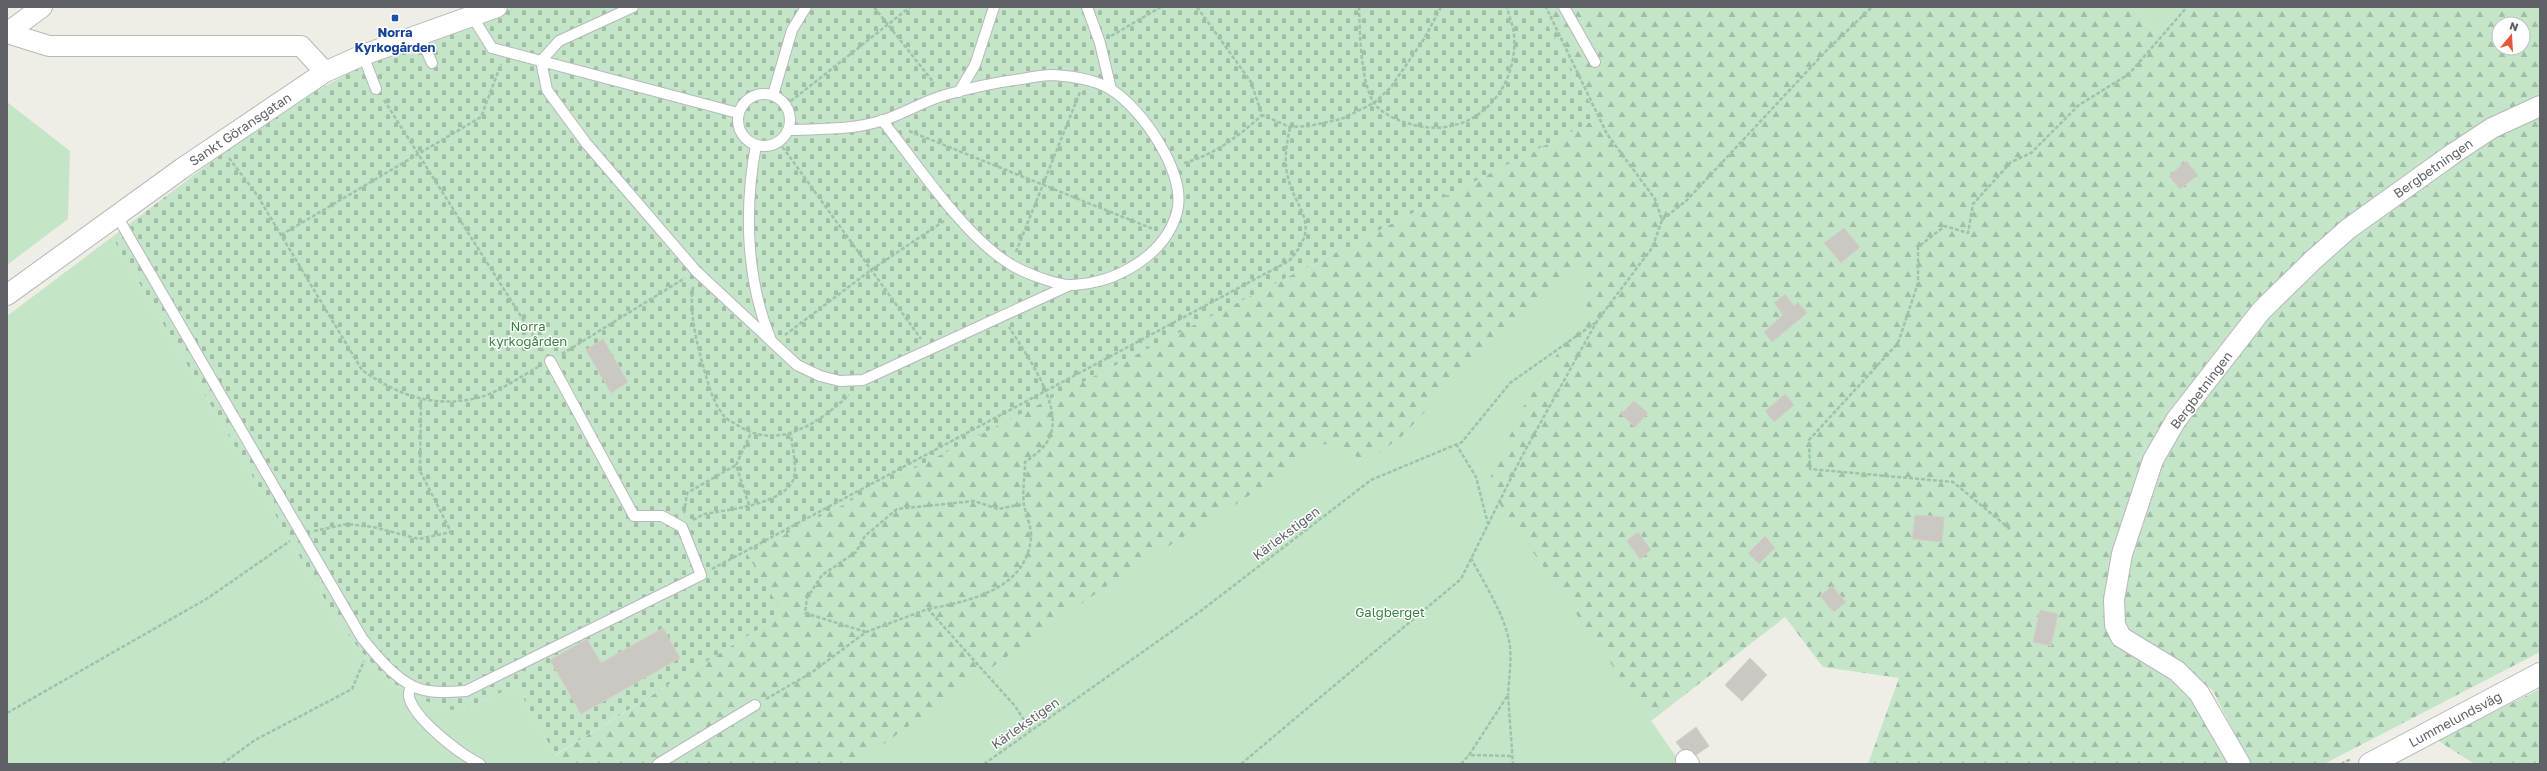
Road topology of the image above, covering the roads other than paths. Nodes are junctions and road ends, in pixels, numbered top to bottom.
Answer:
1 (42, 7) edge
2 (497, 7) edge
3 (633, 7) edge
4 (806, 7) edge
5 (994, 7) edge
6 (1087, 7) edge
7 (1564, 7) edge
8 (472, 16) junction
9 (7, 33) edge
10 (419, 35) junction
11 (363, 55) junction
12 (541, 61) junction
13 (1595, 62) dead end
14 (432, 63) dead end
15 (325, 72) junction
16 (376, 89) road end
17 (1111, 89) junction
18 (958, 92) junction
19 (773, 95) junction
20 (2540, 106) edge
21 (738, 113) junction
22 (882, 120) junction
23 (788, 130) junction
24 (756, 145) junction
25 (117, 216) junction
26 (1070, 285) junction
27 (7, 295) edge
28 (773, 344) junction
29 (550, 361) road end
30 (2540, 674) edge
31 (411, 685) junction
32 (755, 705) road end
33 (480, 764) edge
34 (658, 764) edge
35 (2240, 764) edge
36 (2370, 764) edge

1 - 9 street
2 - 8 street, Sankt Göransgatan
3 - 12 lane
4 - 19 lane
5 - 18 lane
6 - 17 lane
7 - 13 lane
8 - 10 street, Sankt Göransgatan
8 - 12 lane
9 - 15 street
10 - 11 street, Sankt Göransgatan
10 - 14 lane
11 - 15 street, Sankt Göransgatan
11 - 16 lane
12 - 21 lane
12 - 28 lane
15 - 25 street, Sankt Göransgatan
17 - 18 lane
17 - 26 lane
18 - 22 lane
19 - 21 lane
19 - 23 lane
20 - 35 street, Bergbetningen
21 - 24 lane
22 - 23 lane
22 - 26 lane
23 - 24 lane
24 - 28 lane
25 - 27 street, Sankt Göransgatan
25 - 31 lane
26 - 28 lane
29 - 31 lane
30 - 36 main road, Lummelundsväg
31 - 33 lane
32 - 34 lane

